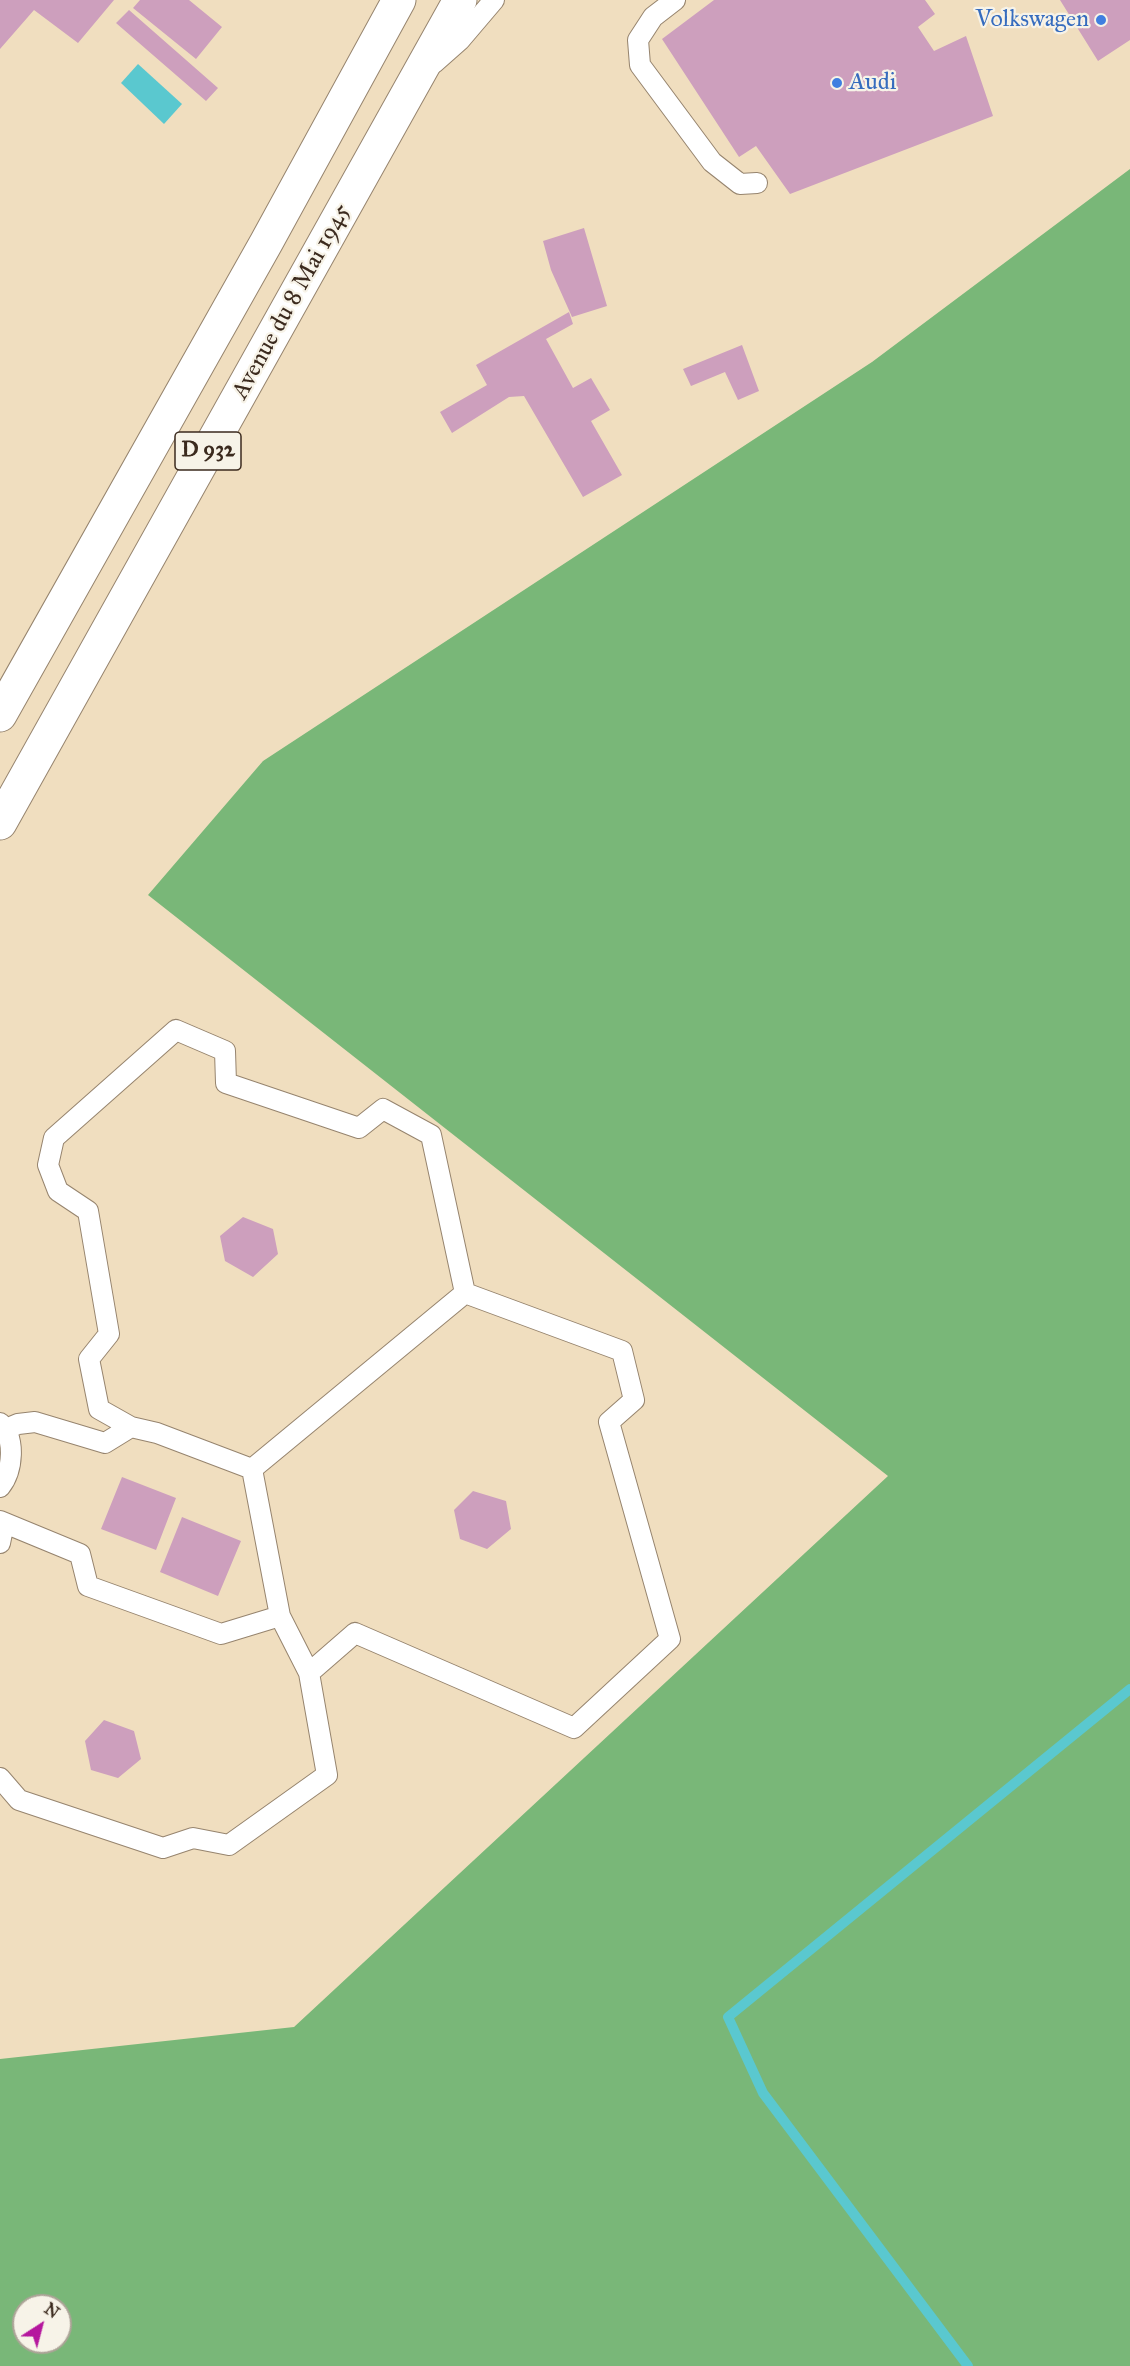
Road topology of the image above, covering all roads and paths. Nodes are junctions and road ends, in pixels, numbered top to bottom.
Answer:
1 (399, 0) edge
2 (460, 0) edge
3 (494, 0) edge
4 (675, 0) edge
5 (416, 78) junction
6 (757, 183) dead end
7 (0, 715) edge
8 (0, 823) edge
9 (465, 1293) junction
10 (3, 1426) edge
11 (131, 1427) junction
12 (252, 1469) junction
13 (0, 1487) edge
14 (1, 1529) edge
15 (280, 1616) junction
16 (309, 1673) junction
17 (0, 1778) edge

1 - 7 highway, D 932
2 - 5 highway, Avenue du 8 Mai 1945 / D 932
3 - 5 lane
4 - 6 lane
5 - 8 highway, Avenue du 8 Mai 1945 / D 932
9 - 11 lane
9 - 12 lane
9 - 16 lane
10 - 11 lane
10 - 13 lane
11 - 12 lane
12 - 15 lane
14 - 15 lane
15 - 16 lane
16 - 17 lane

